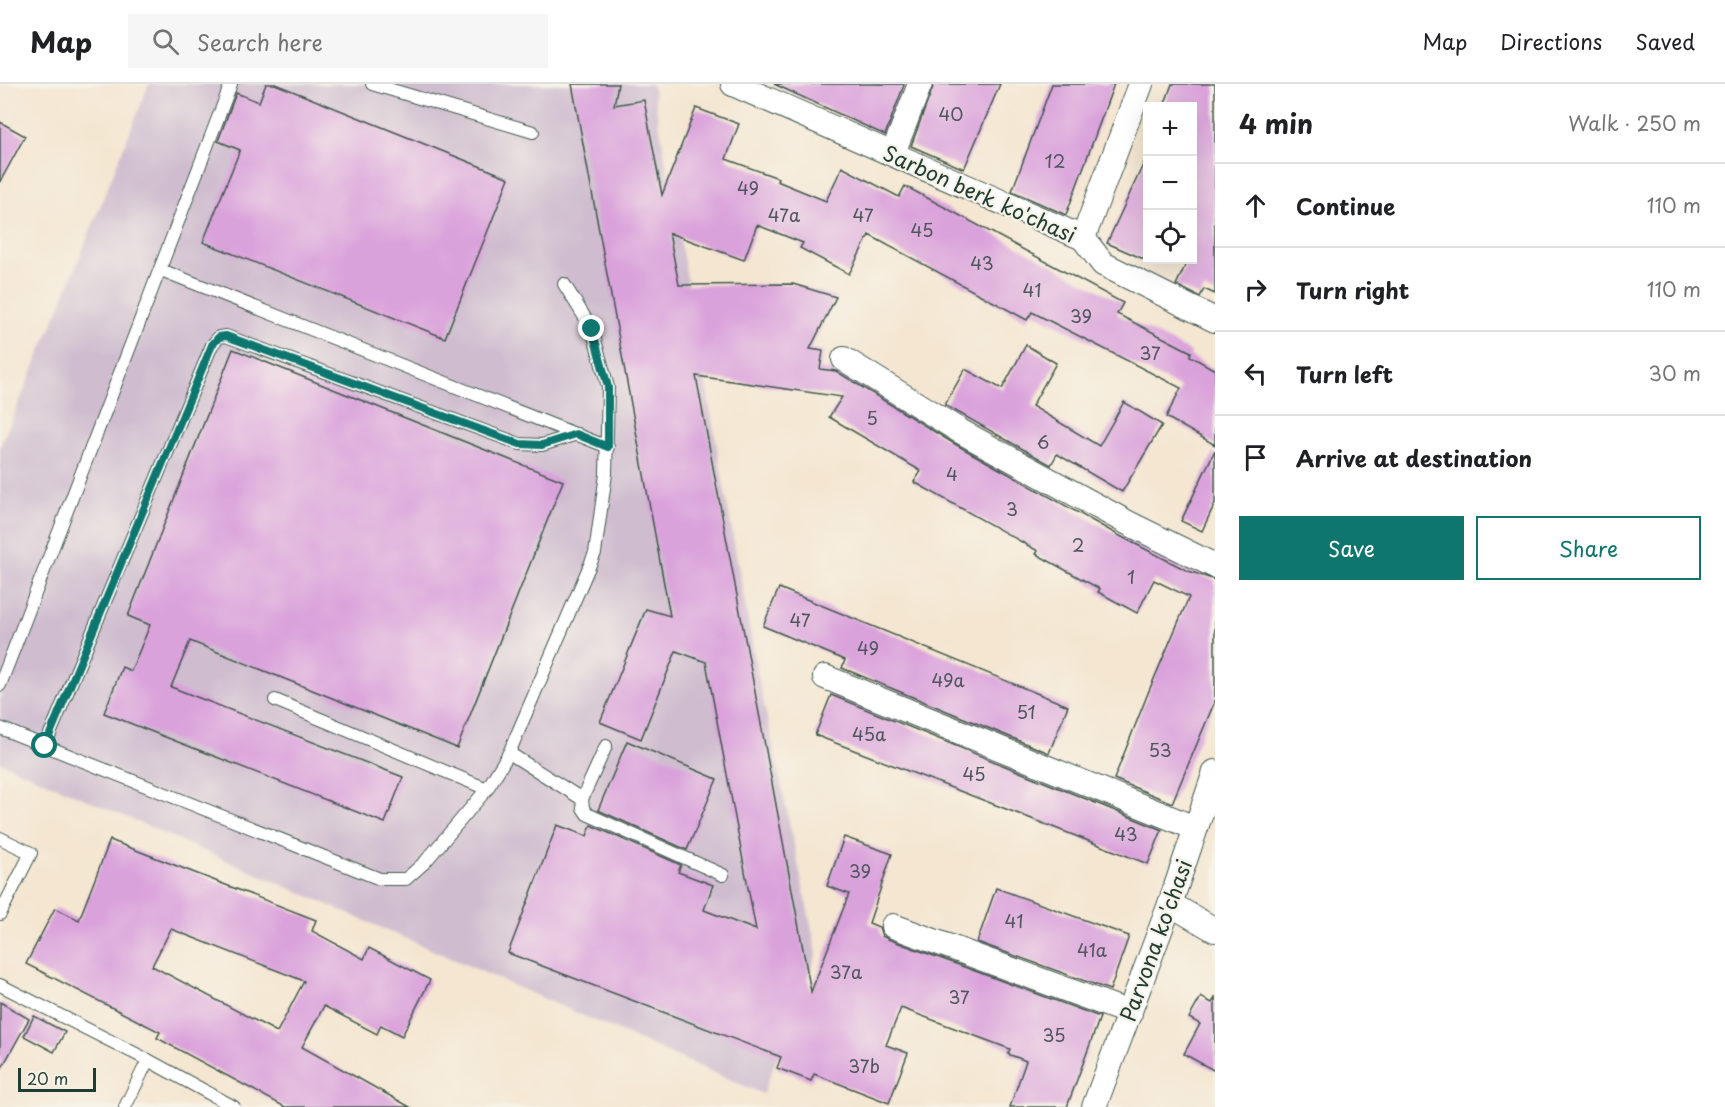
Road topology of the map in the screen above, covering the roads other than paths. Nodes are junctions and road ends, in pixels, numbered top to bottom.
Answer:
1 (231, 84) edge
2 (372, 84) edge
3 (733, 84) edge
4 (920, 84) edge
5 (1141, 84) edge
6 (533, 132) dead end
7 (893, 153) junction
8 (1083, 238) junction
9 (161, 270) junction
10 (564, 284) dead end
11 (1215, 320) edge
12 (844, 359) dead end
13 (576, 434) junction
14 (608, 447) junction
15 (1215, 566) edge
16 (825, 677) dead end
17 (0, 685) edge
18 (275, 700) dead end
19 (0, 728) edge
20 (45, 746) junction
21 (606, 746) dead end
22 (509, 753) junction
23 (1215, 772) edge
24 (487, 789) junction
25 (582, 799) junction
26 (1195, 828) junction
27 (0, 838) edge
28 (723, 875) dead end
29 (1170, 904) junction
30 (0, 914) edge
31 (893, 926) dead end
32 (1215, 930) edge
33 (0, 986) edge
34 (1130, 1013) junction
35 (148, 1060) junction
36 (125, 1107) edge
37 (234, 1107) edge
38 (1094, 1107) edge

1 - 9 lane
2 - 6 lane
3 - 7 street, Sarbon berk ko'chasi
4 - 7 street
5 - 8 street
7 - 8 street, Sarbon berk ko'chasi
8 - 11 street, Sarbon berk ko'chasi
9 - 13 lane
9 - 17 lane
10 - 14 lane
12 - 15 street
13 - 14 lane
13 - 20 lane
14 - 22 lane
16 - 26 street
18 - 24 lane
19 - 20 lane
20 - 24 lane
21 - 25 lane
22 - 24 lane
22 - 25 lane
23 - 26 street, Parvona ko'chasi
25 - 28 lane
26 - 29 street, Parvona ko'chasi
27 - 30 lane
29 - 32 street
29 - 34 street, Parvona ko'chasi
31 - 34 street
33 - 35 lane
34 - 38 street, Parvona ko'chasi
35 - 36 lane
35 - 37 lane

